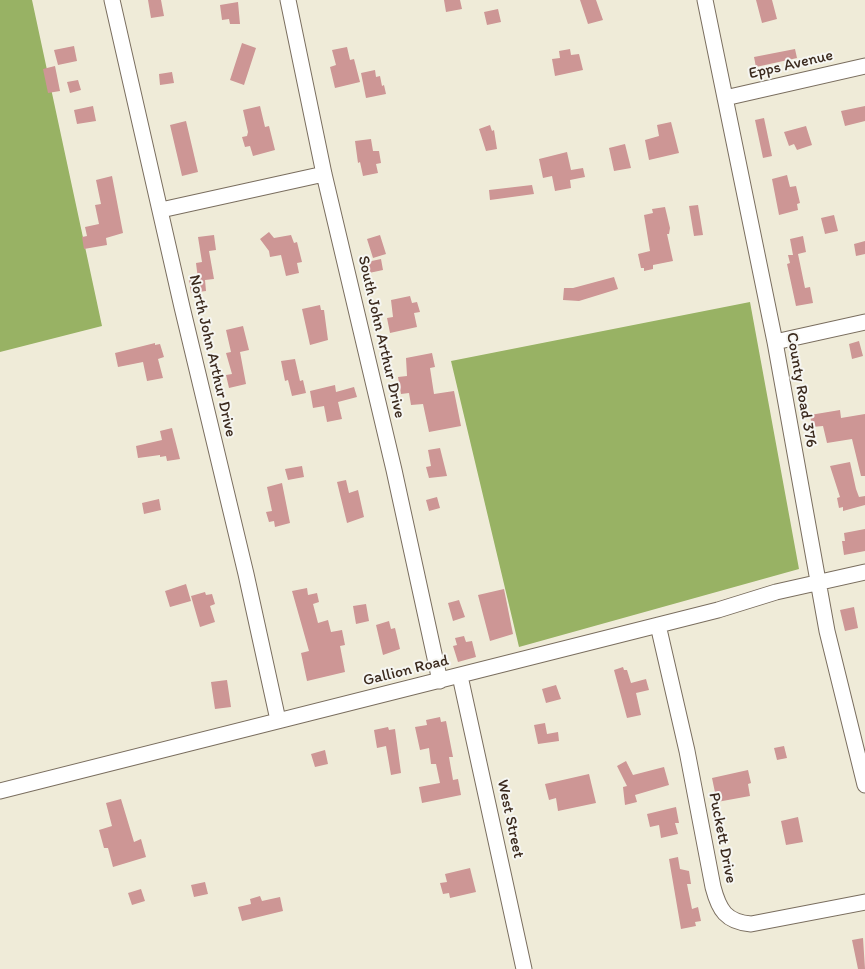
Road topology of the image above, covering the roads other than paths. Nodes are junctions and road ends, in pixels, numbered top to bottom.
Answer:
1 (112, 0) edge
2 (288, 0) edge
3 (705, 0) edge
4 (865, 66) edge
5 (725, 98) junction
6 (324, 174) junction
7 (161, 210) junction
8 (865, 322) edge
9 (775, 342) junction
10 (865, 572) edge
11 (819, 582) junction
12 (658, 625) junction
13 (460, 676) junction
14 (440, 681) junction
15 (278, 720) junction
16 (865, 785) edge
17 (0, 791) edge
18 (865, 902) edge
19 (524, 969) edge

1 - 7 street, North John Arthur Drive
2 - 6 street, South John Arthur Drive
3 - 5 street, County Road 376
4 - 5 street, Epps Avenue
5 - 9 street, County Road 376
6 - 7 street
6 - 14 street, South John Arthur Drive
7 - 15 street, North John Arthur Drive
8 - 9 street
9 - 11 street, County Road 376
10 - 11 street, Gallion Road
11 - 12 street, Gallion Road
11 - 16 street, County Road 376
12 - 13 street, Gallion Road
12 - 18 street, Puckett Drive
13 - 14 street, Gallion Road
13 - 19 street, West Street
14 - 15 street, Gallion Road
15 - 17 street, Gallion Road

